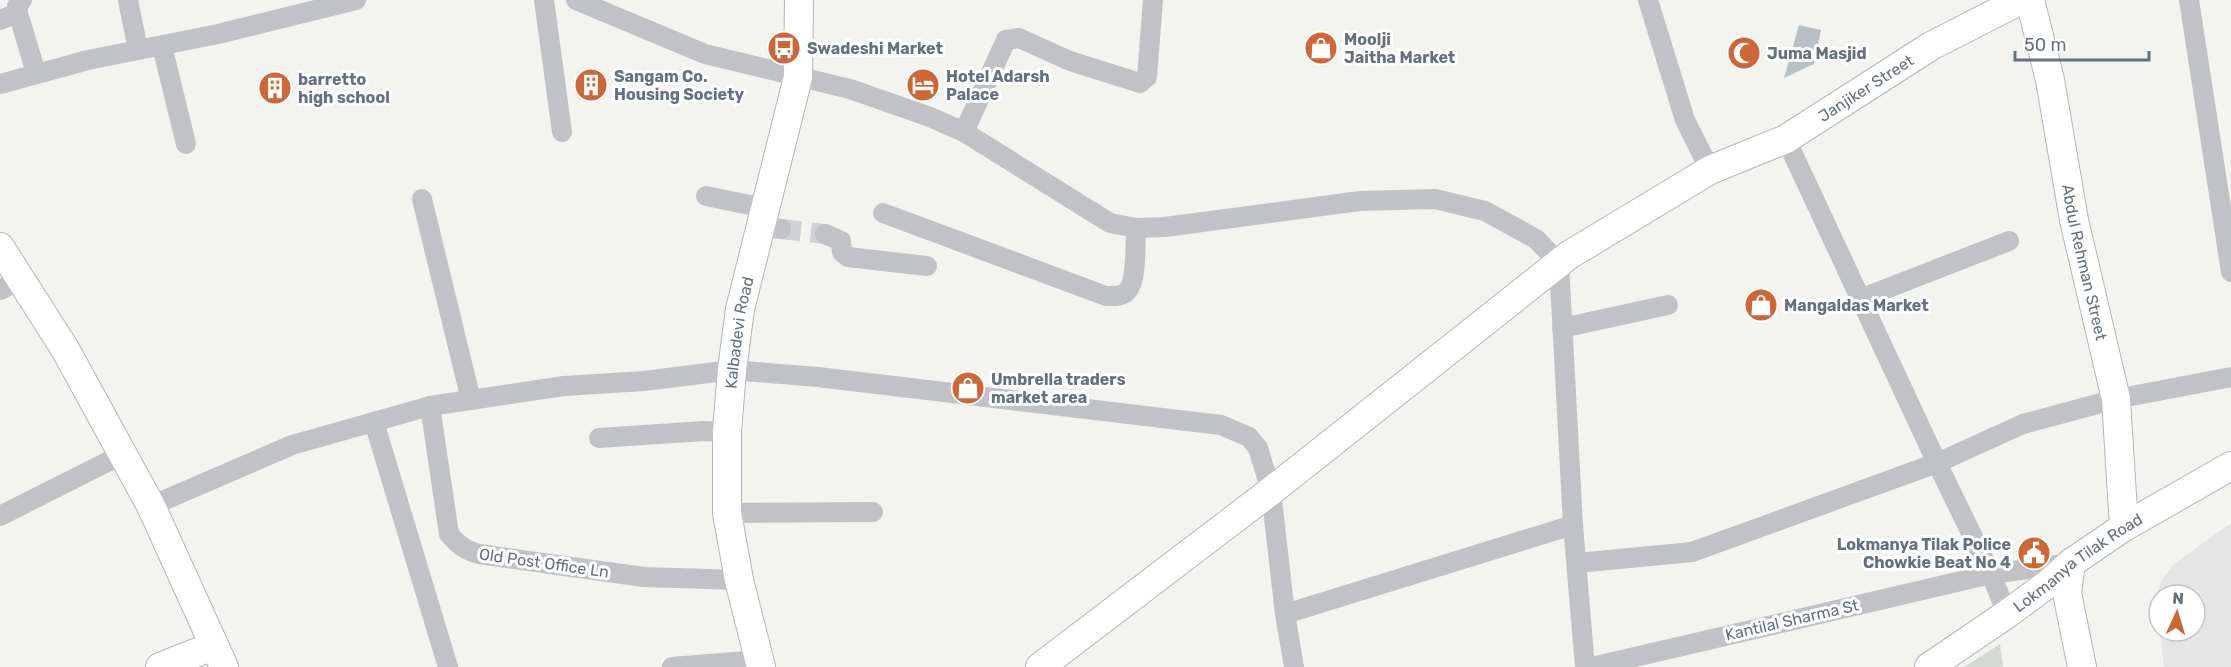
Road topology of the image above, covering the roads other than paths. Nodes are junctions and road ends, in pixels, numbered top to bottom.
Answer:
1 (128, 0) edge
2 (356, 0) edge
3 (544, 0) edge
4 (576, 0) edge
5 (799, 0) edge
6 (1153, 0) edge
7 (1648, 0) edge
8 (2021, 0) edge
9 (2030, 0) edge
10 (2189, 0) edge
11 (13, 11) edge
12 (162, 45) junction
13 (138, 50) junction
14 (36, 73) junction
15 (798, 77) junction
16 (0, 84) edge
17 (562, 132) dead end
18 (964, 132) junction
19 (1786, 139) junction
20 (186, 144) dead end
21 (1710, 170) junction
22 (706, 196) dead end
23 (422, 199) dead end
24 (884, 213) dead end
25 (768, 221) junction
26 (1136, 228) junction
27 (825, 234) tunnel mouth
28 (2010, 241) dead end
29 (0, 246) edge
30 (1559, 263) junction
31 (927, 266) dead end
32 (2231, 272) edge
33 (11, 284) edge
34 (1860, 299) junction
35 (1668, 305) dead end
36 (1562, 328) junction
37 (732, 370) junction
38 (2231, 377) edge
39 (2115, 399) junction
40 (471, 400) junction
41 (430, 406) junction
42 (374, 422) junction
43 (727, 432) junction
44 (599, 438) dead end
45 (123, 454) junction
46 (1937, 463) junction
47 (2231, 466) edge
48 (1271, 491) junction
49 (151, 506) junction
50 (873, 512) dead end
51 (727, 513) junction
52 (0, 516) edge
53 (1573, 525) junction
54 (2124, 527) junction
55 (1576, 563) junction
56 (2072, 563) junction
57 (1991, 574) junction
58 (738, 579) junction
59 (1285, 614) junction
60 (2007, 614) junction
61 (218, 656) edge
62 (760, 664) edge
63 (160, 667) edge
64 (448, 667) edge
65 (672, 667) edge
66 (1040, 667) edge
67 (1294, 667) edge
68 (1585, 667) edge
69 (1592, 667) edge
70 (1929, 667) edge
71 (2082, 667) edge

1 - 13 street
2 - 12 street
3 - 17 street
4 - 15 street
5 - 15 street, Kalbadevi Road
6 - 18 street
7 - 21 street
8 - 19 street, Janjiker Street
9 - 39 street, Abdul Rehman Street
10 - 32 street
11 - 14 street
12 - 13 street
12 - 20 street
13 - 14 street
14 - 16 street
15 - 18 street
15 - 25 street, Kalbadevi Road
18 - 26 street
19 - 21 street, Janjiker Street
19 - 34 street
21 - 30 street, Janjiker Street
22 - 25 street
23 - 40 street
24 - 26 street
25 - 37 street, Kalbadevi Road
26 - 30 street
27 - 31 street
28 - 34 street
29 - 33 street
30 - 36 street
30 - 48 street, Janjiker Street
33 - 45 street
34 - 46 street
35 - 36 street
36 - 53 street
37 - 40 street
37 - 43 street, Kalbadevi Road
37 - 48 street
38 - 39 street
39 - 46 street
39 - 54 street, Abdul Rehman Street
40 - 41 street
41 - 42 street
41 - 58 street, Old Post Office Ln
42 - 49 street
42 - 64 street
43 - 44 street
43 - 51 street, Kalbadevi Road
45 - 49 street
45 - 52 street
46 - 55 street
46 - 57 street
47 - 54 street, Lokmanya Tilak Road
48 - 59 street
48 - 66 street, Janjiker Street
49 - 61 street
50 - 51 street
51 - 58 street, Kalbadevi Road
53 - 55 street
53 - 59 street
54 - 56 street, Lokmanya Tilak Road
55 - 68 street
56 - 57 street, Kantilal Sharma St
56 - 60 street, Lokmanya Tilak Road
56 - 71 street
57 - 60 street
57 - 69 street, Kantilal Sharma St
58 - 62 street, Kalbadevi Road
59 - 67 street
60 - 70 street, Lokmanya Tilak Road
61 - 63 street
62 - 65 street

